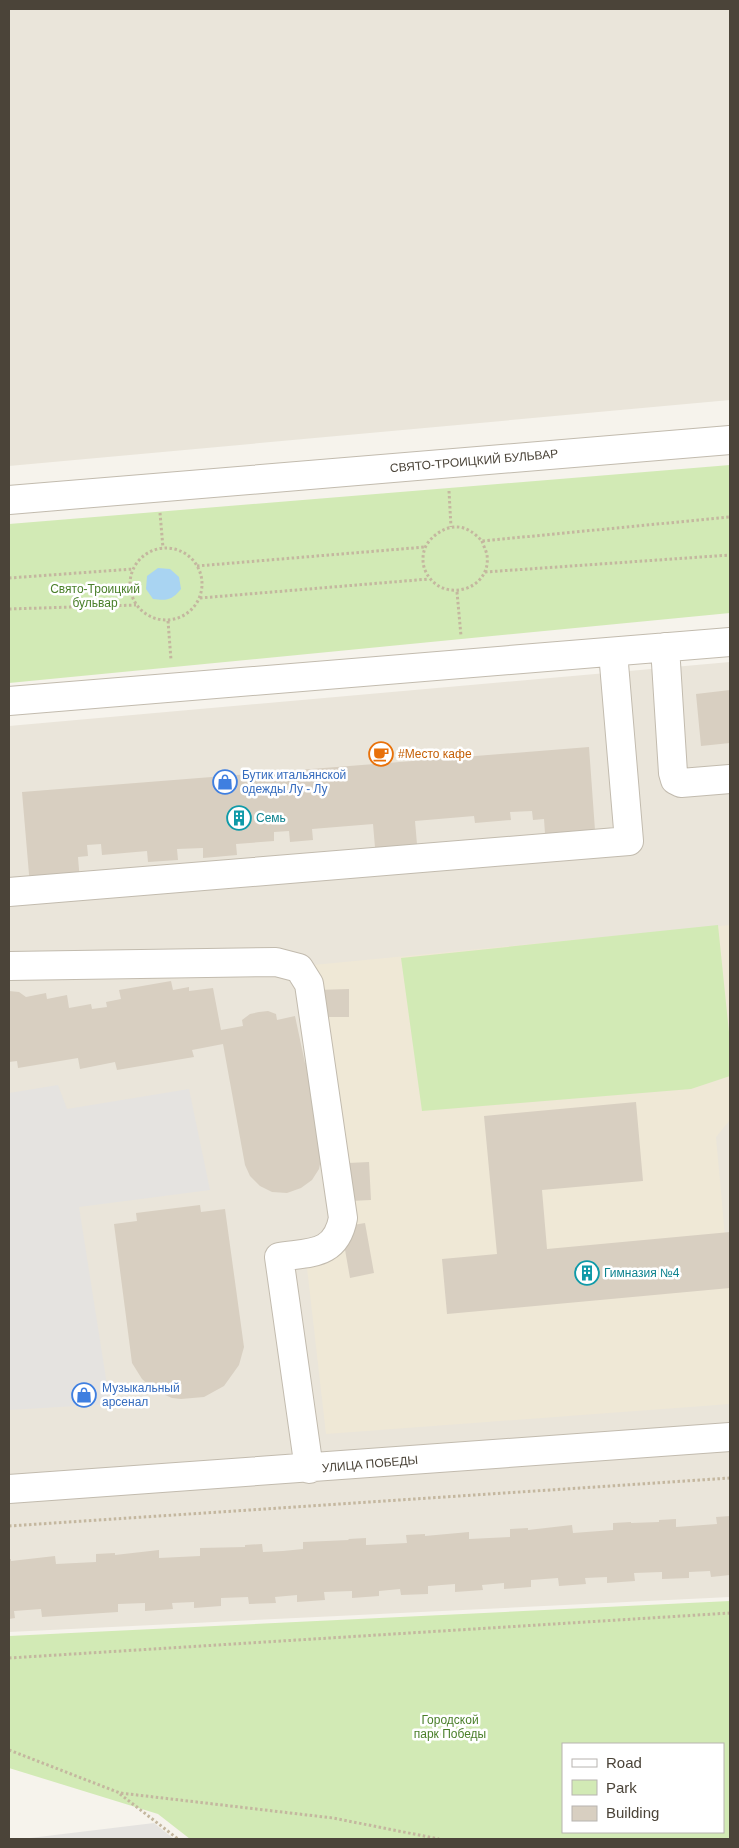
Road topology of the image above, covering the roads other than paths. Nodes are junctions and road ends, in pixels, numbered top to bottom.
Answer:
1 (730, 440) edge
2 (9, 500) edge
3 (730, 642) edge
4 (665, 647) junction
5 (613, 652) junction
6 (9, 701) edge
7 (730, 779) edge
8 (9, 892) edge
9 (9, 966) edge
10 (730, 1436) edge
11 (309, 1469) junction
12 (9, 1489) edge

1 - 2 street, СВЯТО-ТРОИЦКИЙ БУЛЬВАР
3 - 4 street
4 - 5 street
4 - 7 street
5 - 6 street
5 - 8 street
9 - 11 street
10 - 11 street, УЛИЦА ПОБЕДЫ
11 - 12 street, УЛИЦА ПОБЕДЫ

